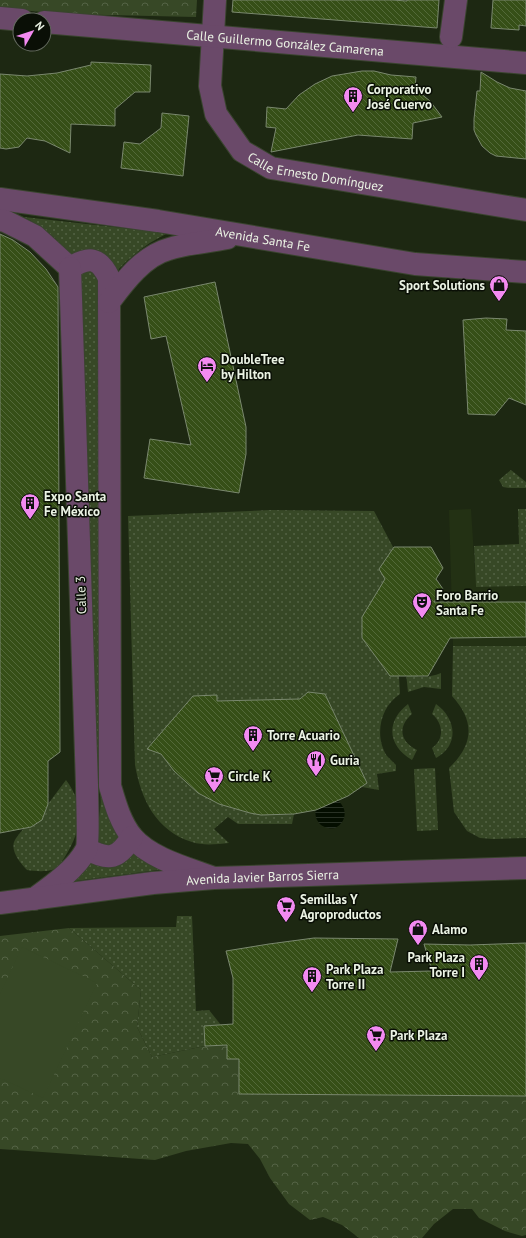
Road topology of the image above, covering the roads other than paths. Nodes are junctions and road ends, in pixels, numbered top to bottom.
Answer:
1 (215, 0) edge
2 (456, 0) edge
3 (0, 18) edge
4 (12, 19) edge
5 (52, 23) edge
6 (213, 36) junction
7 (451, 37) dead end
8 (526, 63) edge
9 (0, 199) edge
10 (526, 210) edge
11 (0, 220) edge
12 (244, 236) junction
13 (70, 268) junction
14 (526, 272) edge
15 (109, 302) junction
16 (132, 837) junction
17 (87, 849) junction
18 (526, 868) edge
19 (214, 878) junction
20 (34, 899) junction
21 (0, 903) edge

1 - 6 street, Calle Ernesto Domínguez
2 - 7 street
3 - 4 street
5 - 6 street, Calle Guillermo González Camarena
6 - 8 street, Calle Guillermo González Camarena
6 - 10 street, Calle Ernesto Domínguez
9 - 12 street, Avenida Santa Fe
11 - 13 street
12 - 14 street, Avenida Santa Fe
12 - 15 street
13 - 15 street
13 - 17 street, Calle 3
15 - 16 street
16 - 17 street
16 - 19 street
17 - 20 street
18 - 19 street, Avenida Javier Barros Sierra
19 - 20 street, Avenida Javier Barros Sierra
20 - 21 street, Avenida Javier Barros Sierra

